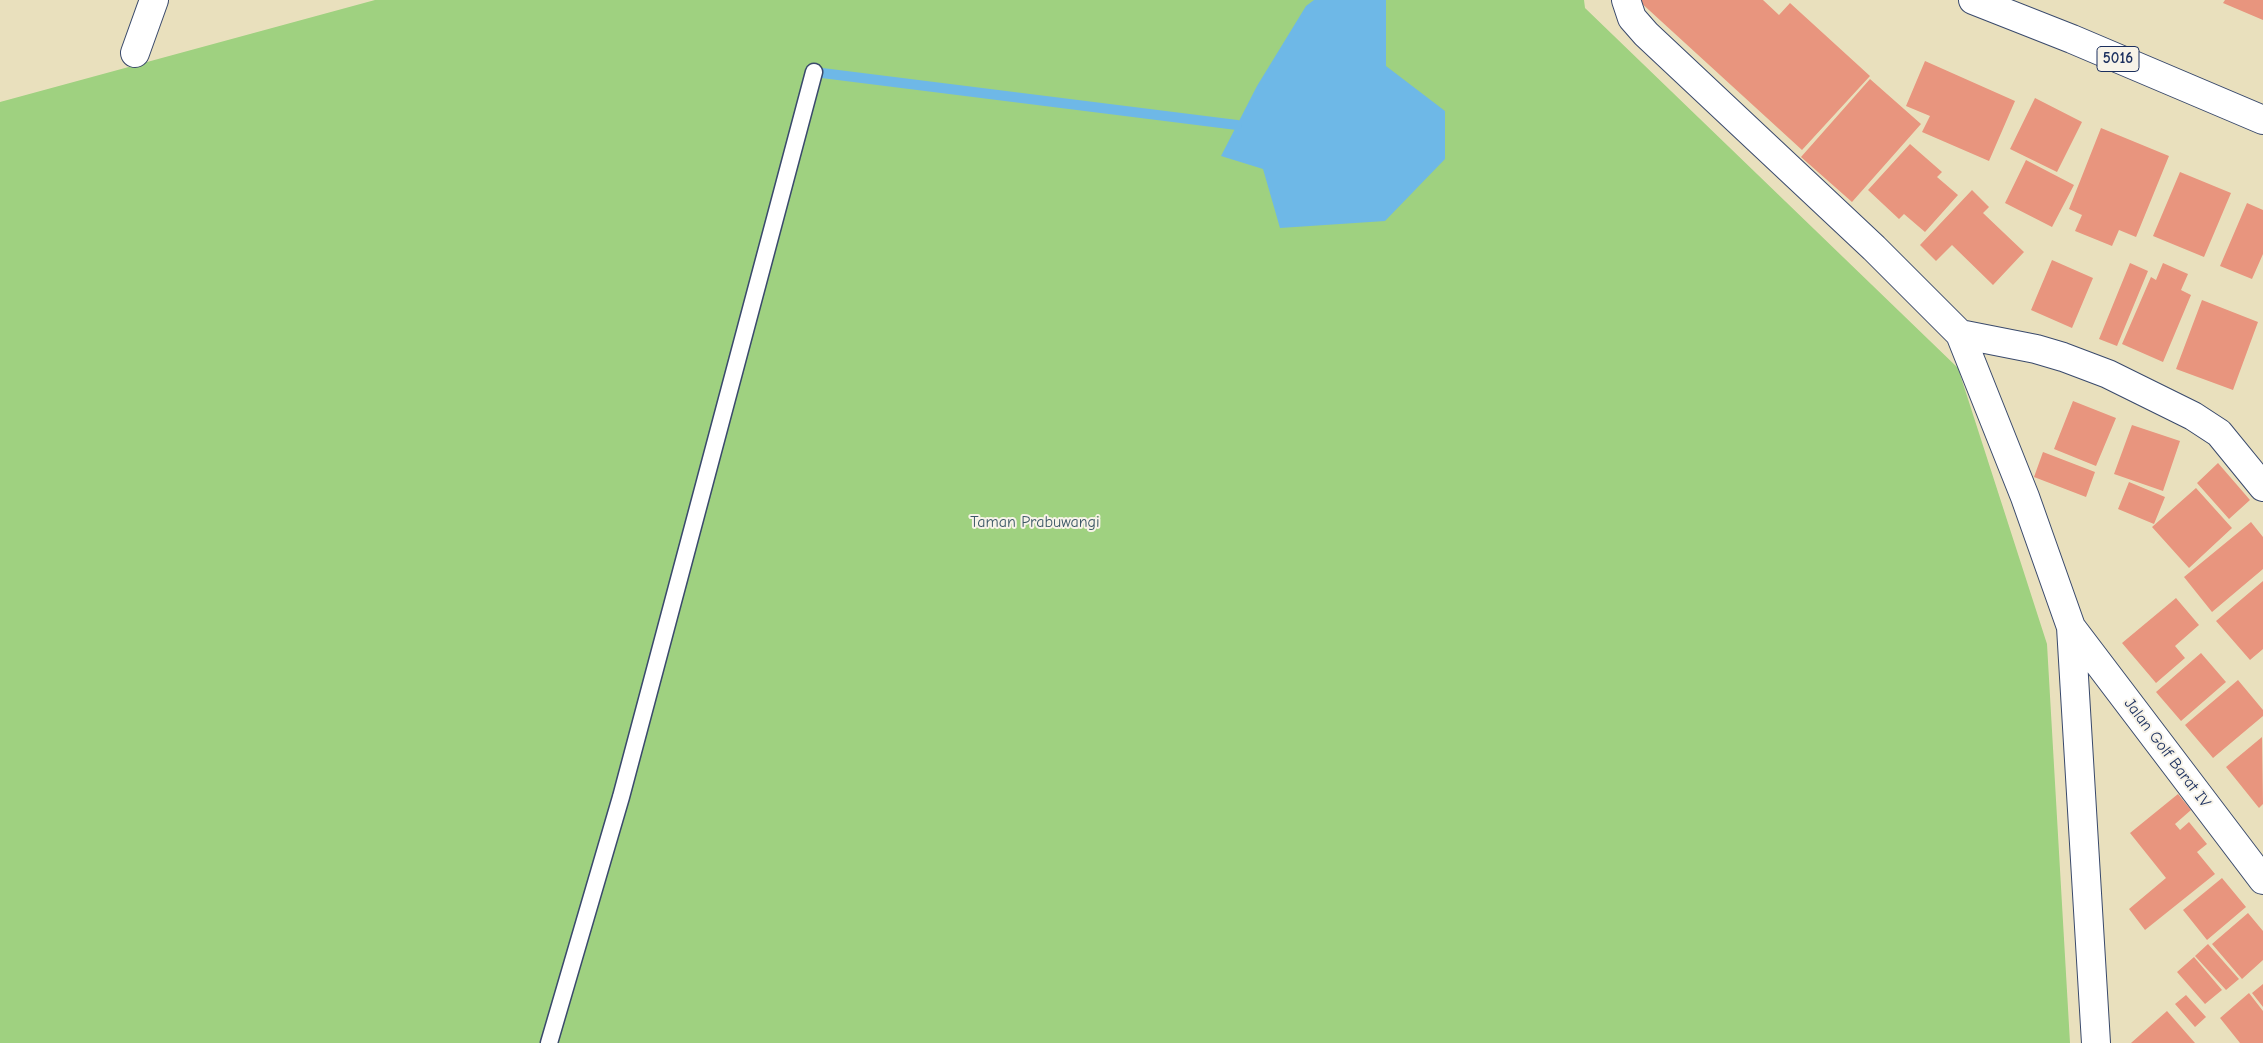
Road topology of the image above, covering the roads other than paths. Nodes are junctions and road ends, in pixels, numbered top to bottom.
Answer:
1 (154, 0) edge
2 (1626, 0) edge
3 (1973, 0) edge
4 (135, 53) dead end
5 (814, 72) dead end
6 (2263, 120) edge
7 (1960, 334) junction
8 (2263, 487) edge
9 (2070, 627) junction
10 (2263, 880) edge
11 (550, 1043) edge
12 (2096, 1043) edge

1 - 4 street
2 - 7 street
3 - 6 street, 5016
5 - 11 lane
7 - 8 street
7 - 9 street
9 - 10 street, Jalan Golf Barat IV
9 - 12 street

